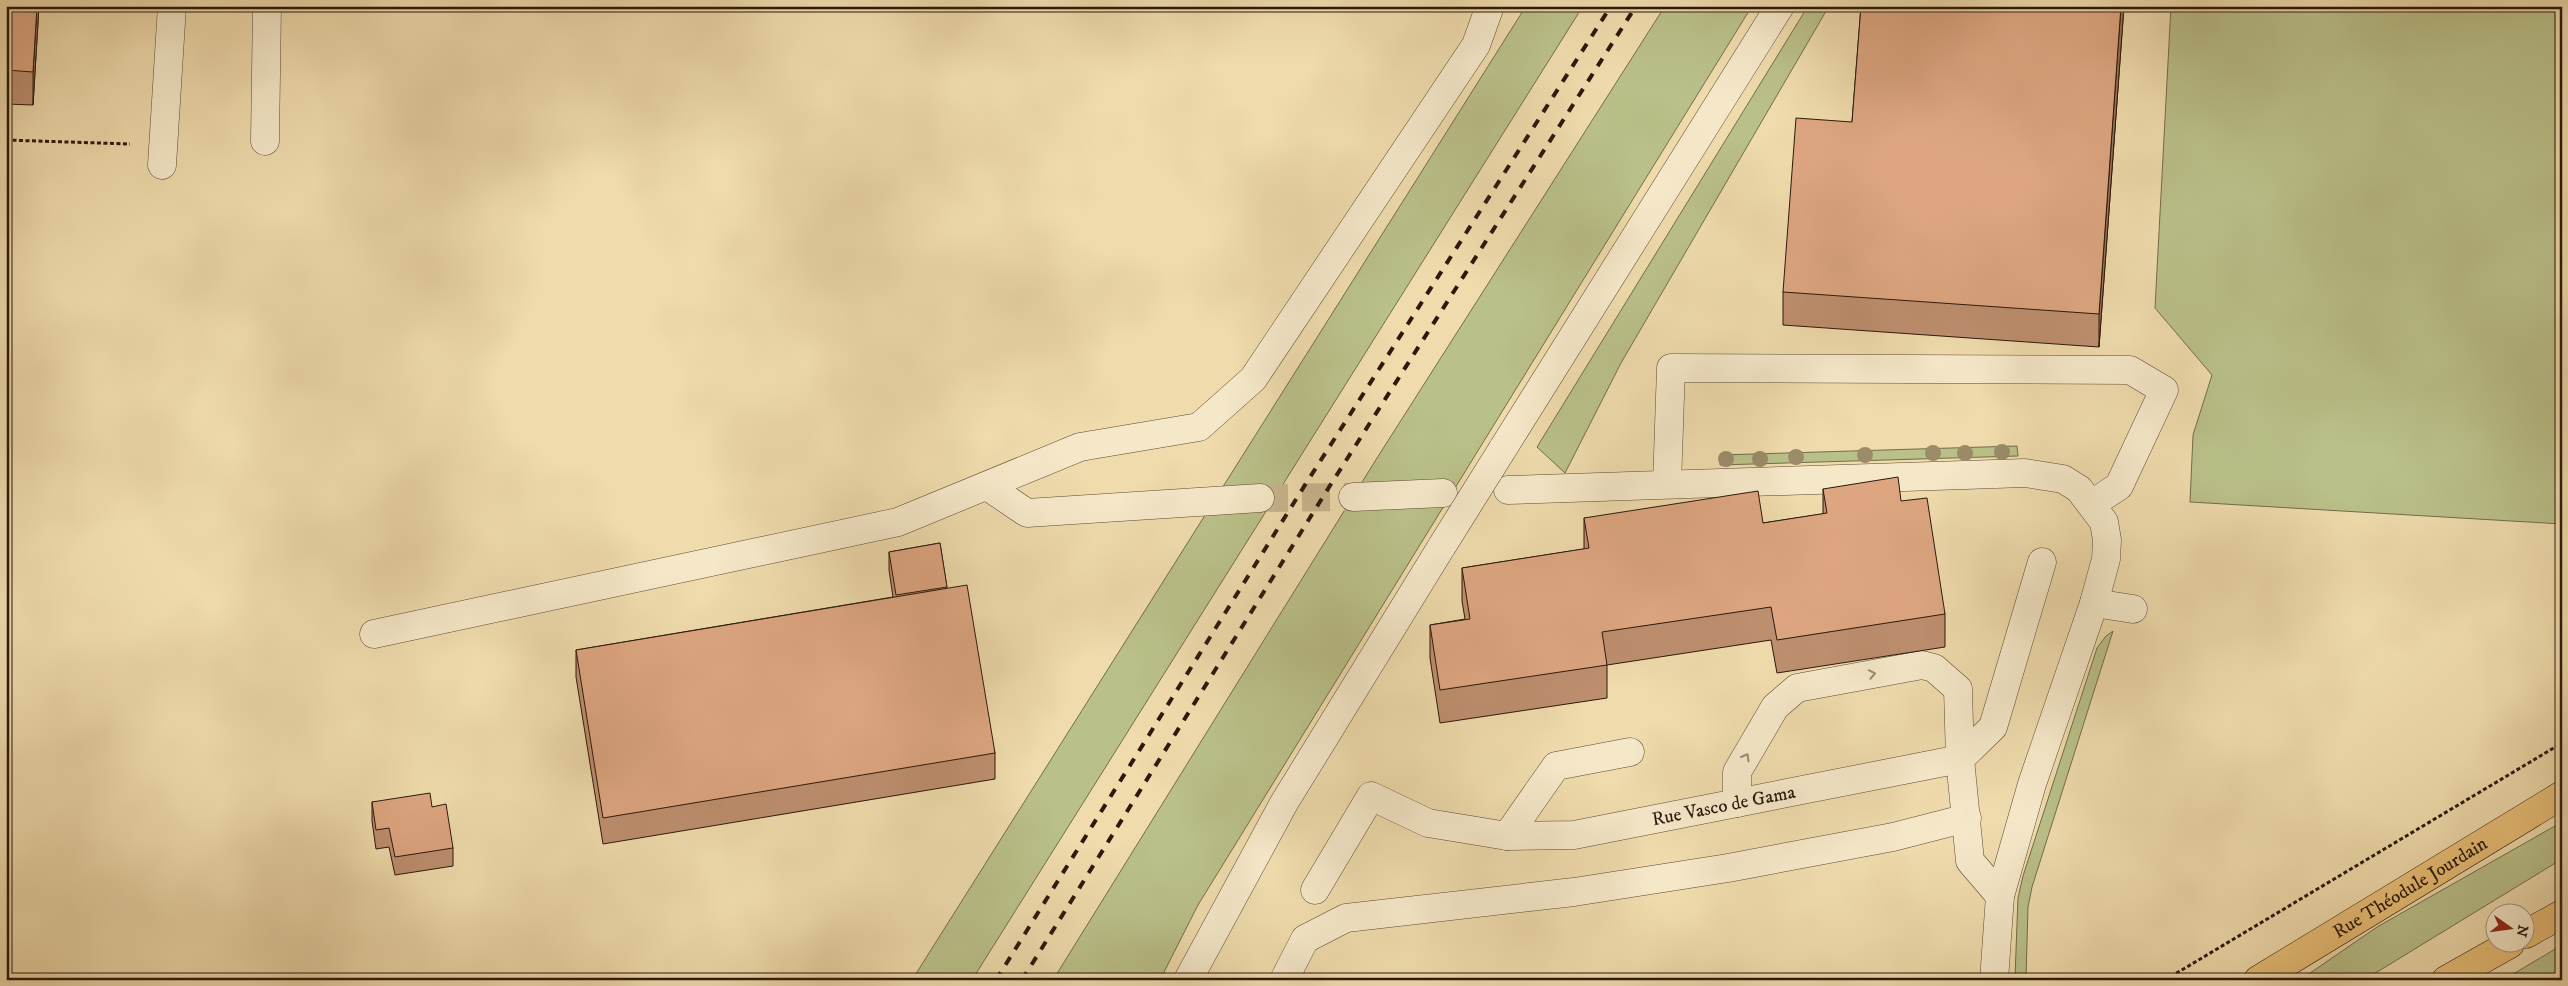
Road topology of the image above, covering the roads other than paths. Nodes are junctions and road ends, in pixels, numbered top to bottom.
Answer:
1 (172, 6) edge
2 (267, 6) edge
3 (1490, 6) edge
4 (1780, 6) edge
5 (265, 140) dead end
6 (162, 155) road end
7 (1666, 484) junction
8 (987, 486) junction
9 (1508, 490) dead end
10 (1442, 493) dead end
11 (1353, 497) tunnel mouth
12 (1260, 498) tunnel mouth
13 (2092, 504) junction
14 (2042, 562) dead end
15 (2094, 603) junction
16 (2133, 609) dead end
17 (374, 634) dead end
18 (1630, 752) dead end
19 (1960, 759) junction
20 (2562, 795) edge
21 (1737, 803) junction
22 (1967, 818) junction
23 (1507, 836) junction
24 (1315, 890) dead end
25 (2000, 896) junction
26 (2562, 914) edge
27 (2536, 928) edge
28 (2492, 954) edge
29 (1188, 980) edge
30 (1284, 980) edge
31 (1994, 980) edge
32 (2258, 980) edge
33 (2446, 980) edge

1 - 6 street
2 - 5 street
3 - 8 street
4 - 29 street, bridge
7 - 9 street
7 - 13 street
7 - 13 street
8 - 12 street
8 - 17 street
10 - 11 street
13 - 15 street
14 - 19 street
15 - 16 street
15 - 25 street
18 - 23 street
19 - 21 street, Rue Vasco de Gama
21 -> 19 street
19 - 22 street
20 - 32 main road, Rue Théodule Jourdain
21 - 23 street, Rue Vasco de Gama
22 - 25 street
22 - 30 street
23 - 24 street, Rue Vasco de Gama
25 - 31 street
26 - 27 main road
28 - 33 main road

